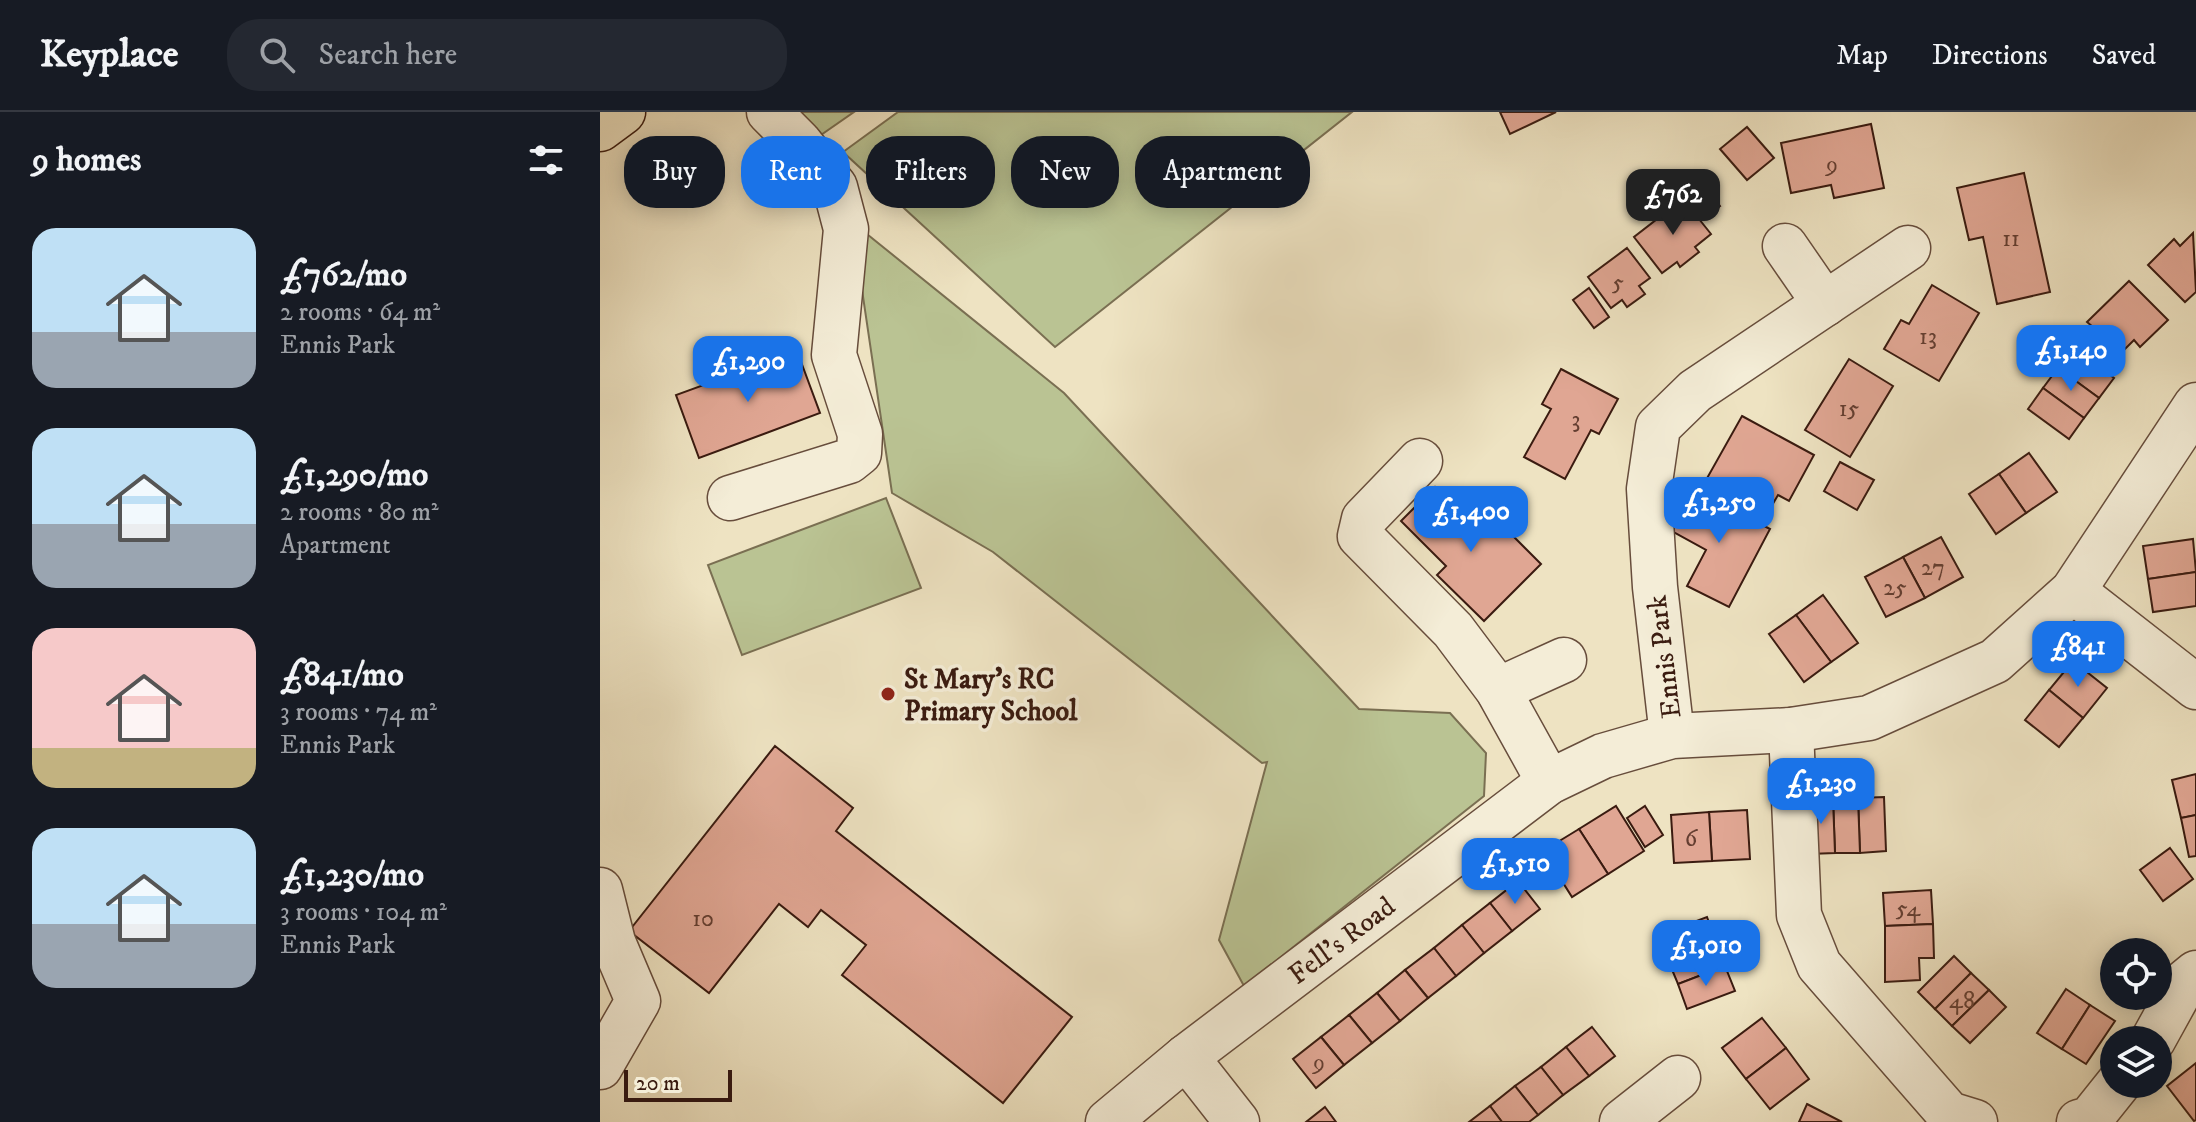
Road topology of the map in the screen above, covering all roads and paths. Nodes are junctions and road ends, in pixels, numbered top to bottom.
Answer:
1 (623, 112) edge
2 (769, 112) edge
3 (600, 129) edge
4 (1785, 246) dead end
5 (1908, 248) dead end
6 (1825, 304) junction
7 (2196, 405) edge
8 (1420, 461) dead end
9 (730, 498) dead end
10 (2073, 591) junction
11 (1564, 660) dead end
12 (2196, 687) edge
13 (1498, 690) junction
14 (1791, 730) junction
15 (1672, 736) junction
16 (1549, 782) junction
17 (600, 890) edge
18 (2196, 973) edge
19 (2161, 1026) edge
20 (1186, 1057) junction
21 (600, 1067) edge
22 (1678, 1078) dead end
23 (2107, 1098) edge
24 (1108, 1122) edge
25 (1237, 1122) edge
26 (1622, 1122) edge
27 (1975, 1122) edge
28 (2079, 1122) edge

1 - 3 main road
2 - 9 street
4 - 6 street
5 - 6 street, Ennis Park
6 - 15 street, Ennis Park
7 - 10 street, Ennis Park
8 - 13 street
10 - 12 street
10 - 14 street, Ennis Park
11 - 13 street
13 - 16 street
14 - 15 street, Ennis Park
14 - 27 street
15 - 16 street, Fell's Road
16 - 20 street, Fell's Road
17 - 21 street
18 - 19 street
20 - 24 street, Fell's Road
20 - 25 street
22 - 26 street
23 - 28 street

